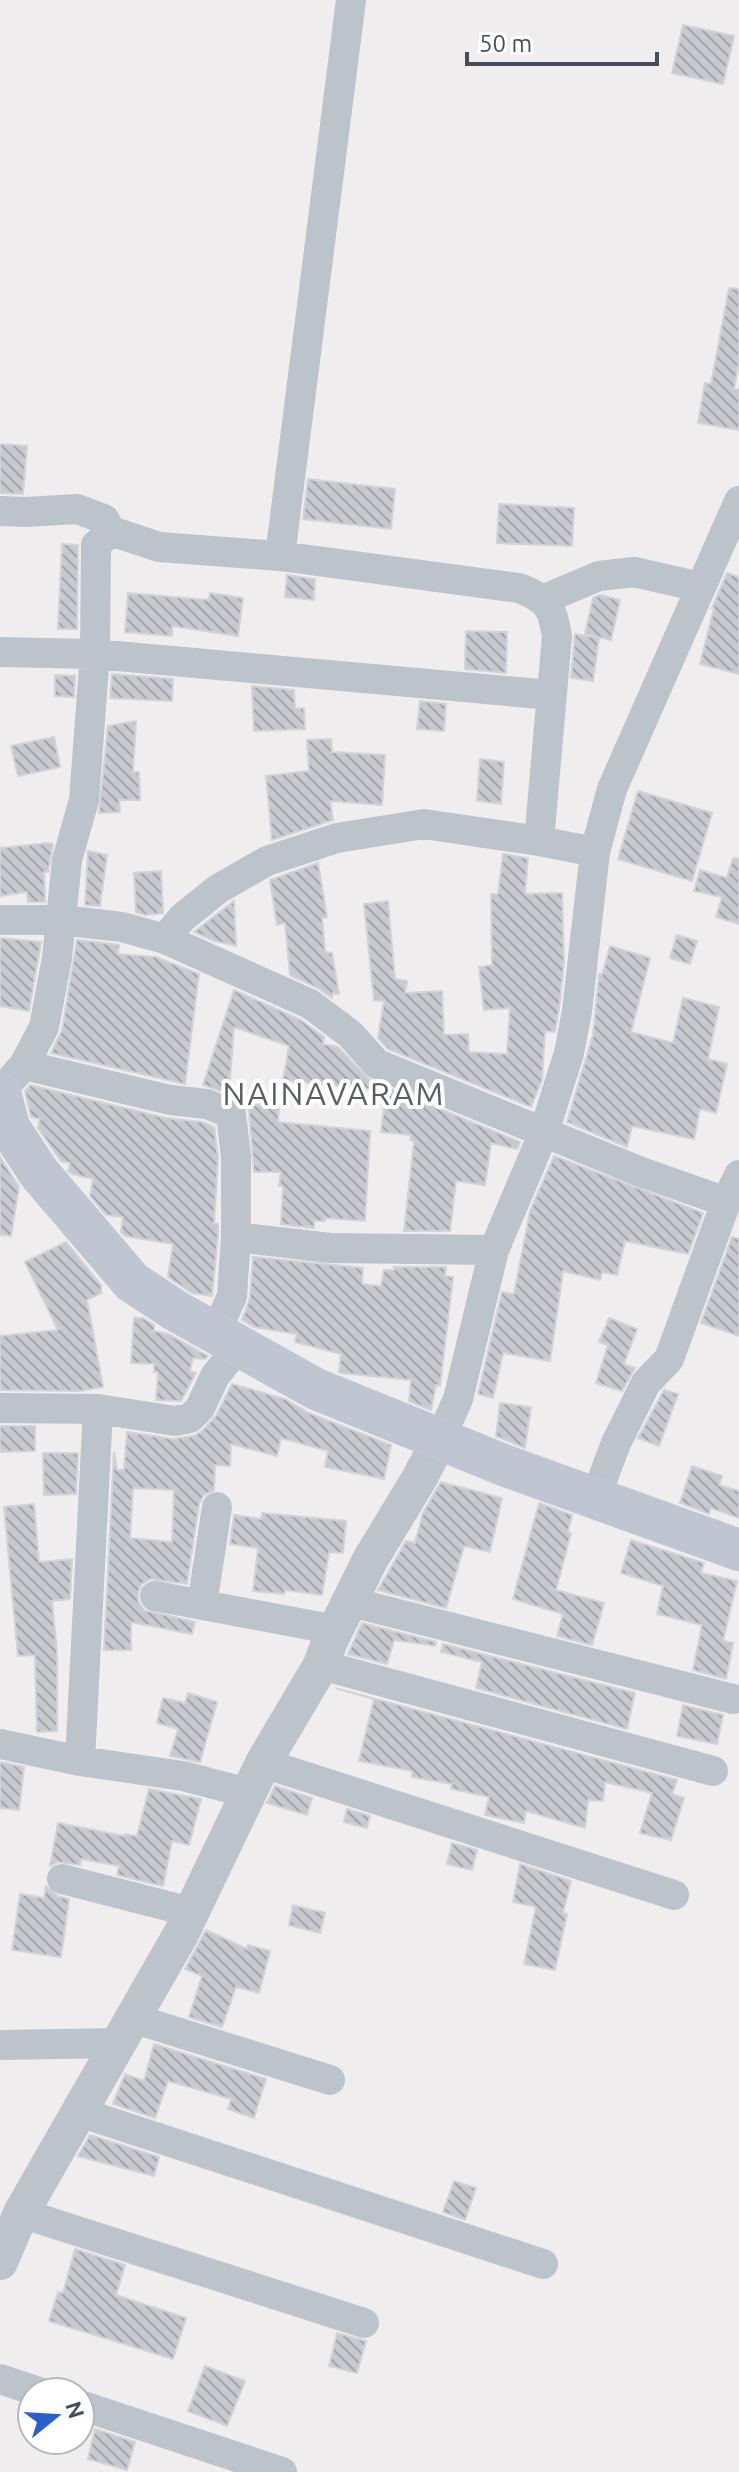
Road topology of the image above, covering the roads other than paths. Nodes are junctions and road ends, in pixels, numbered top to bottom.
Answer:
1 (351, 0) edge
2 (739, 501) edge
3 (0, 511) edge
4 (111, 531) junction
5 (730, 544) edge
6 (280, 556) junction
7 (700, 587) junction
8 (542, 600) junction
9 (0, 652) edge
10 (95, 654) junction
11 (551, 695) junction
12 (539, 841) junction
13 (595, 852) junction
14 (0, 920) edge
15 (61, 920) junction
16 (165, 939) junction
17 (8, 1083) edge
18 (544, 1132) junction
19 (733, 1188) edge
20 (236, 1237) junction
21 (494, 1250) junction
22 (227, 1340) junction
23 (0, 1408) edge
24 (98, 1409) junction
25 (440, 1439) junction
26 (595, 1499) junction
27 (217, 1507) dead end
28 (739, 1550) edge
29 (155, 1596) dead end
30 (202, 1605) junction
31 (343, 1616) junction
32 (321, 1665) junction
33 (733, 1699) dead end
34 (0, 1744) edge
35 (80, 1761) junction
36 (713, 1771) dead end
37 (256, 1778) junction
38 (62, 1879) dead end
39 (674, 1895) dead end
40 (191, 1912) junction
41 (125, 2030) junction
42 (0, 2045) edge
43 (330, 2080) dead end
44 (79, 2112) junction
45 (8, 2238) edge
46 (543, 2264) dead end
47 (364, 2323) dead end
48 (96, 2410) edge
49 (282, 2472) edge

1 - 6 street
2 - 5 street
3 - 4 street
4 - 6 street
4 - 10 street
5 - 7 street
6 - 8 street
7 - 8 street
7 - 13 street
8 - 11 street
9 - 10 street
10 - 11 street
10 - 15 street
11 - 12 street
12 - 13 street
12 - 16 street
13 - 18 street
14 - 15 street
15 - 16 street
15 - 17 street
16 - 18 street
17 - 20 street
17 - 22 main road
18 - 19 street
18 - 21 street
19 - 26 street
20 - 21 street
20 - 22 street
21 - 25 street
22 - 24 street
22 - 25 main road
23 - 24 street
24 - 35 street
25 - 26 main road
25 - 31 street
26 - 28 main road
27 - 30 street
29 - 30 street
30 - 31 street
31 - 32 street
31 - 33 street
32 - 36 street
32 - 37 street
34 - 35 street
35 - 37 street
37 - 39 street
37 - 40 street
38 - 40 street
40 - 41 street
41 - 42 street
41 - 43 street
41 - 44 street
44 - 45 street
44 - 46 street
45 - 47 street
48 - 49 street

